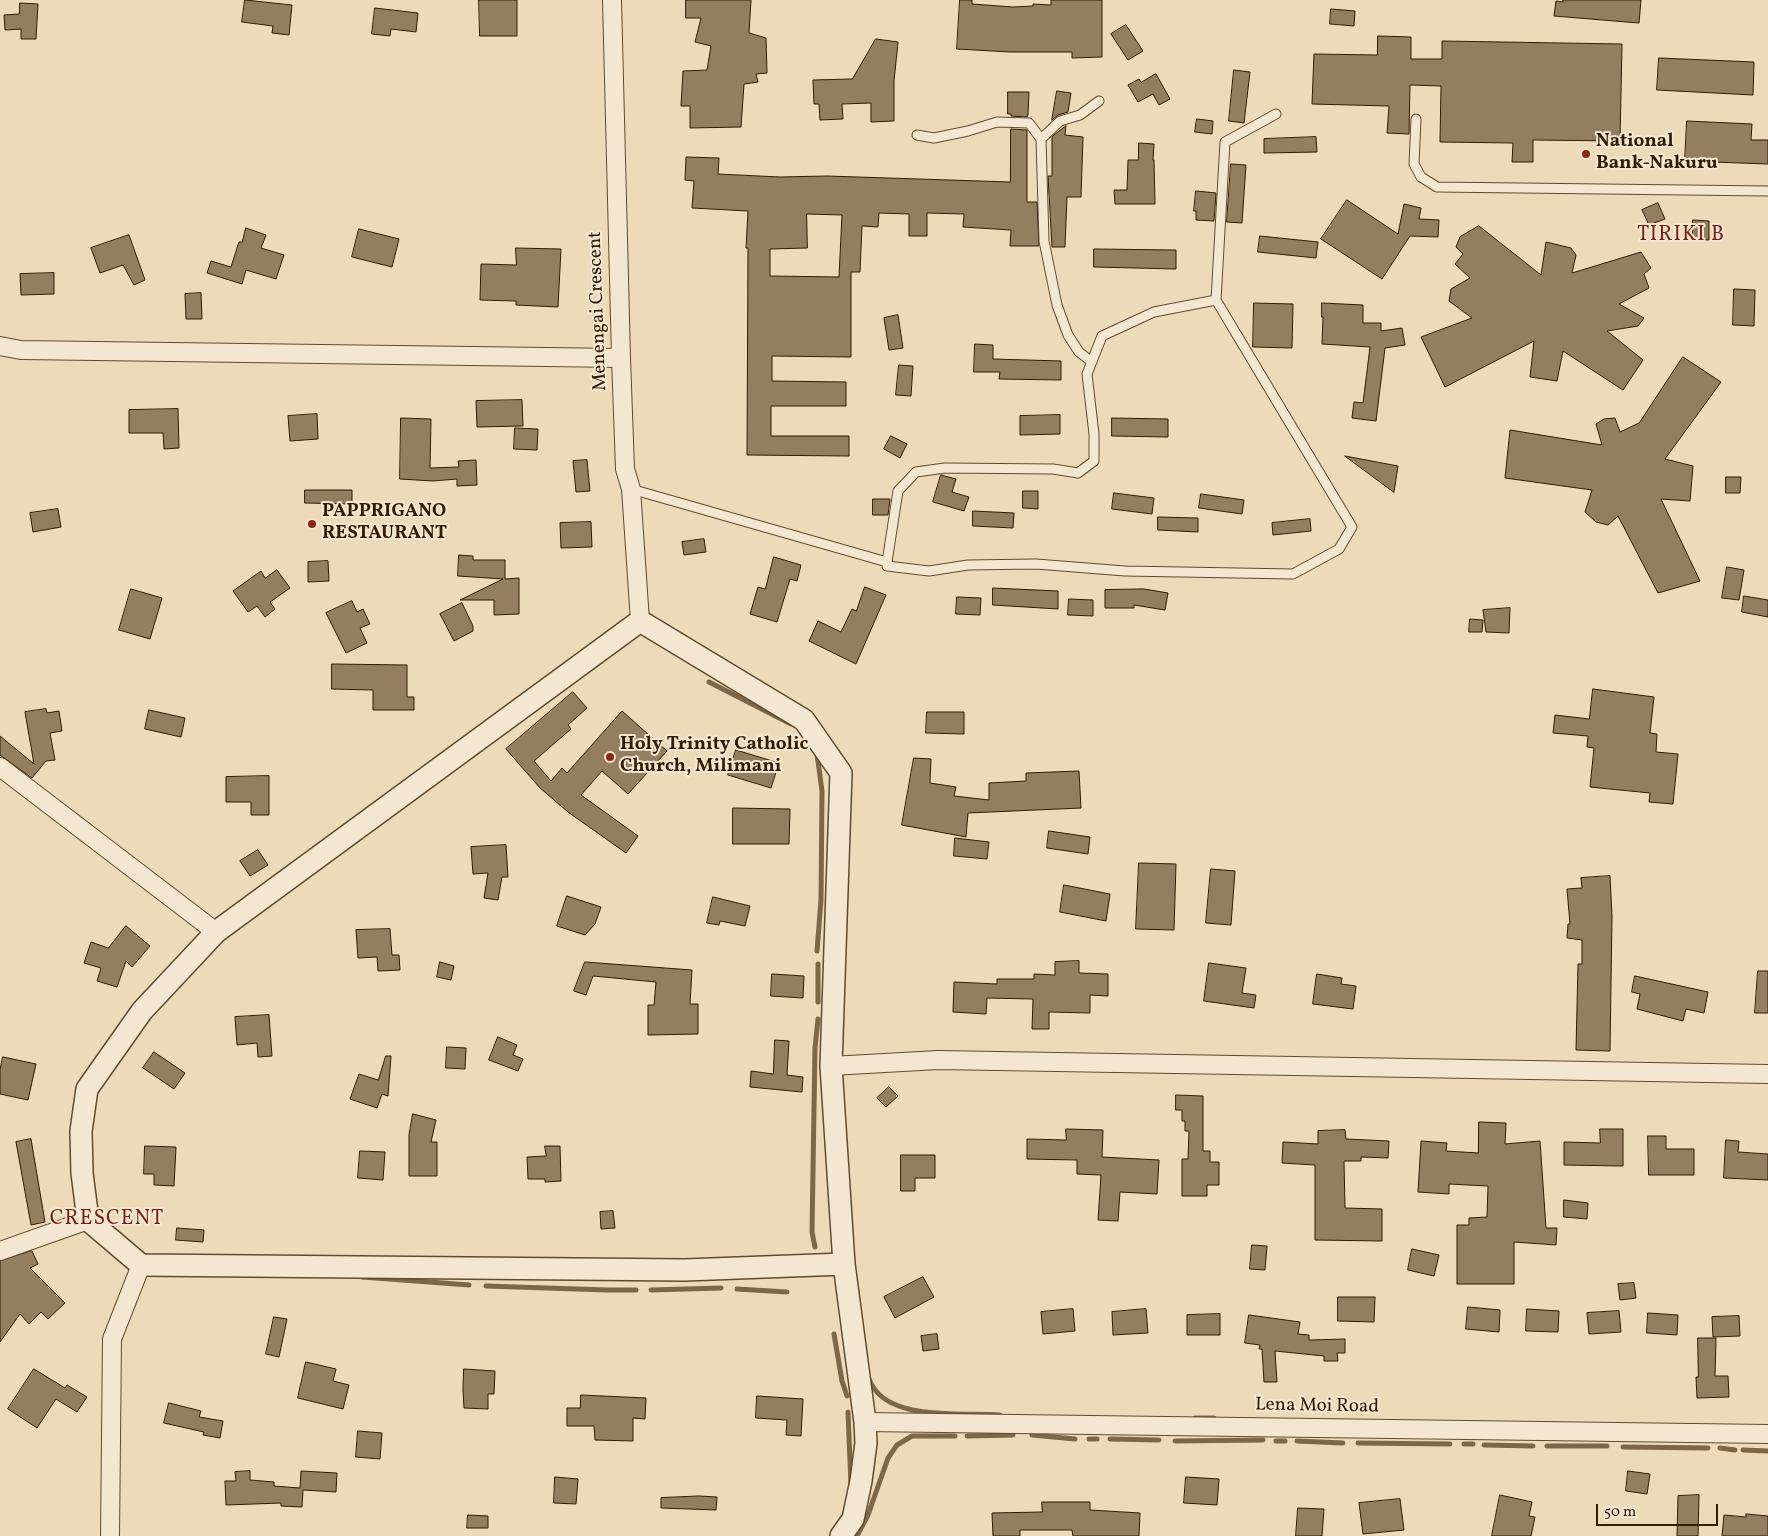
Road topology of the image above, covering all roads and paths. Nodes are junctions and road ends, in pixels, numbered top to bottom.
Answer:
1 (612, 0) edge
2 (1099, 101) dead end
3 (1276, 114) dead end
4 (1416, 120) dead end
5 (917, 135) dead end
6 (1041, 139) junction
7 (1768, 192) edge
8 (1216, 300) junction
9 (0, 346) edge
10 (621, 358) junction
11 (1092, 362) junction
12 (630, 489) junction
13 (887, 562) junction
14 (640, 621) junction
15 (0, 767) edge
16 (216, 932) junction
17 (831, 1066) junction
18 (1768, 1074) edge
19 (88, 1220) junction
20 (0, 1251) edge
21 (844, 1264) junction
22 (141, 1265) junction
23 (865, 1422) junction
24 (1768, 1434) edge
25 (110, 1536) edge
26 (841, 1536) edge

1 - 10 street, Menengai Crescent
2 - 6 lane
3 - 8 lane
4 - 7 lane
5 - 6 lane
6 - 11 lane
8 - 11 lane
8 - 13 lane
9 - 10 street
10 - 12 street, Menengai Crescent
11 - 13 lane
12 - 13 lane
12 - 14 street, Menengai Crescent
14 - 16 street
14 - 17 street
15 - 16 street
16 - 19 street
17 - 18 street
17 - 21 street
19 - 20 street
19 - 22 street
21 - 22 street
21 - 23 street
22 - 25 street
23 - 24 street, Lena Moi Road
23 - 26 street

